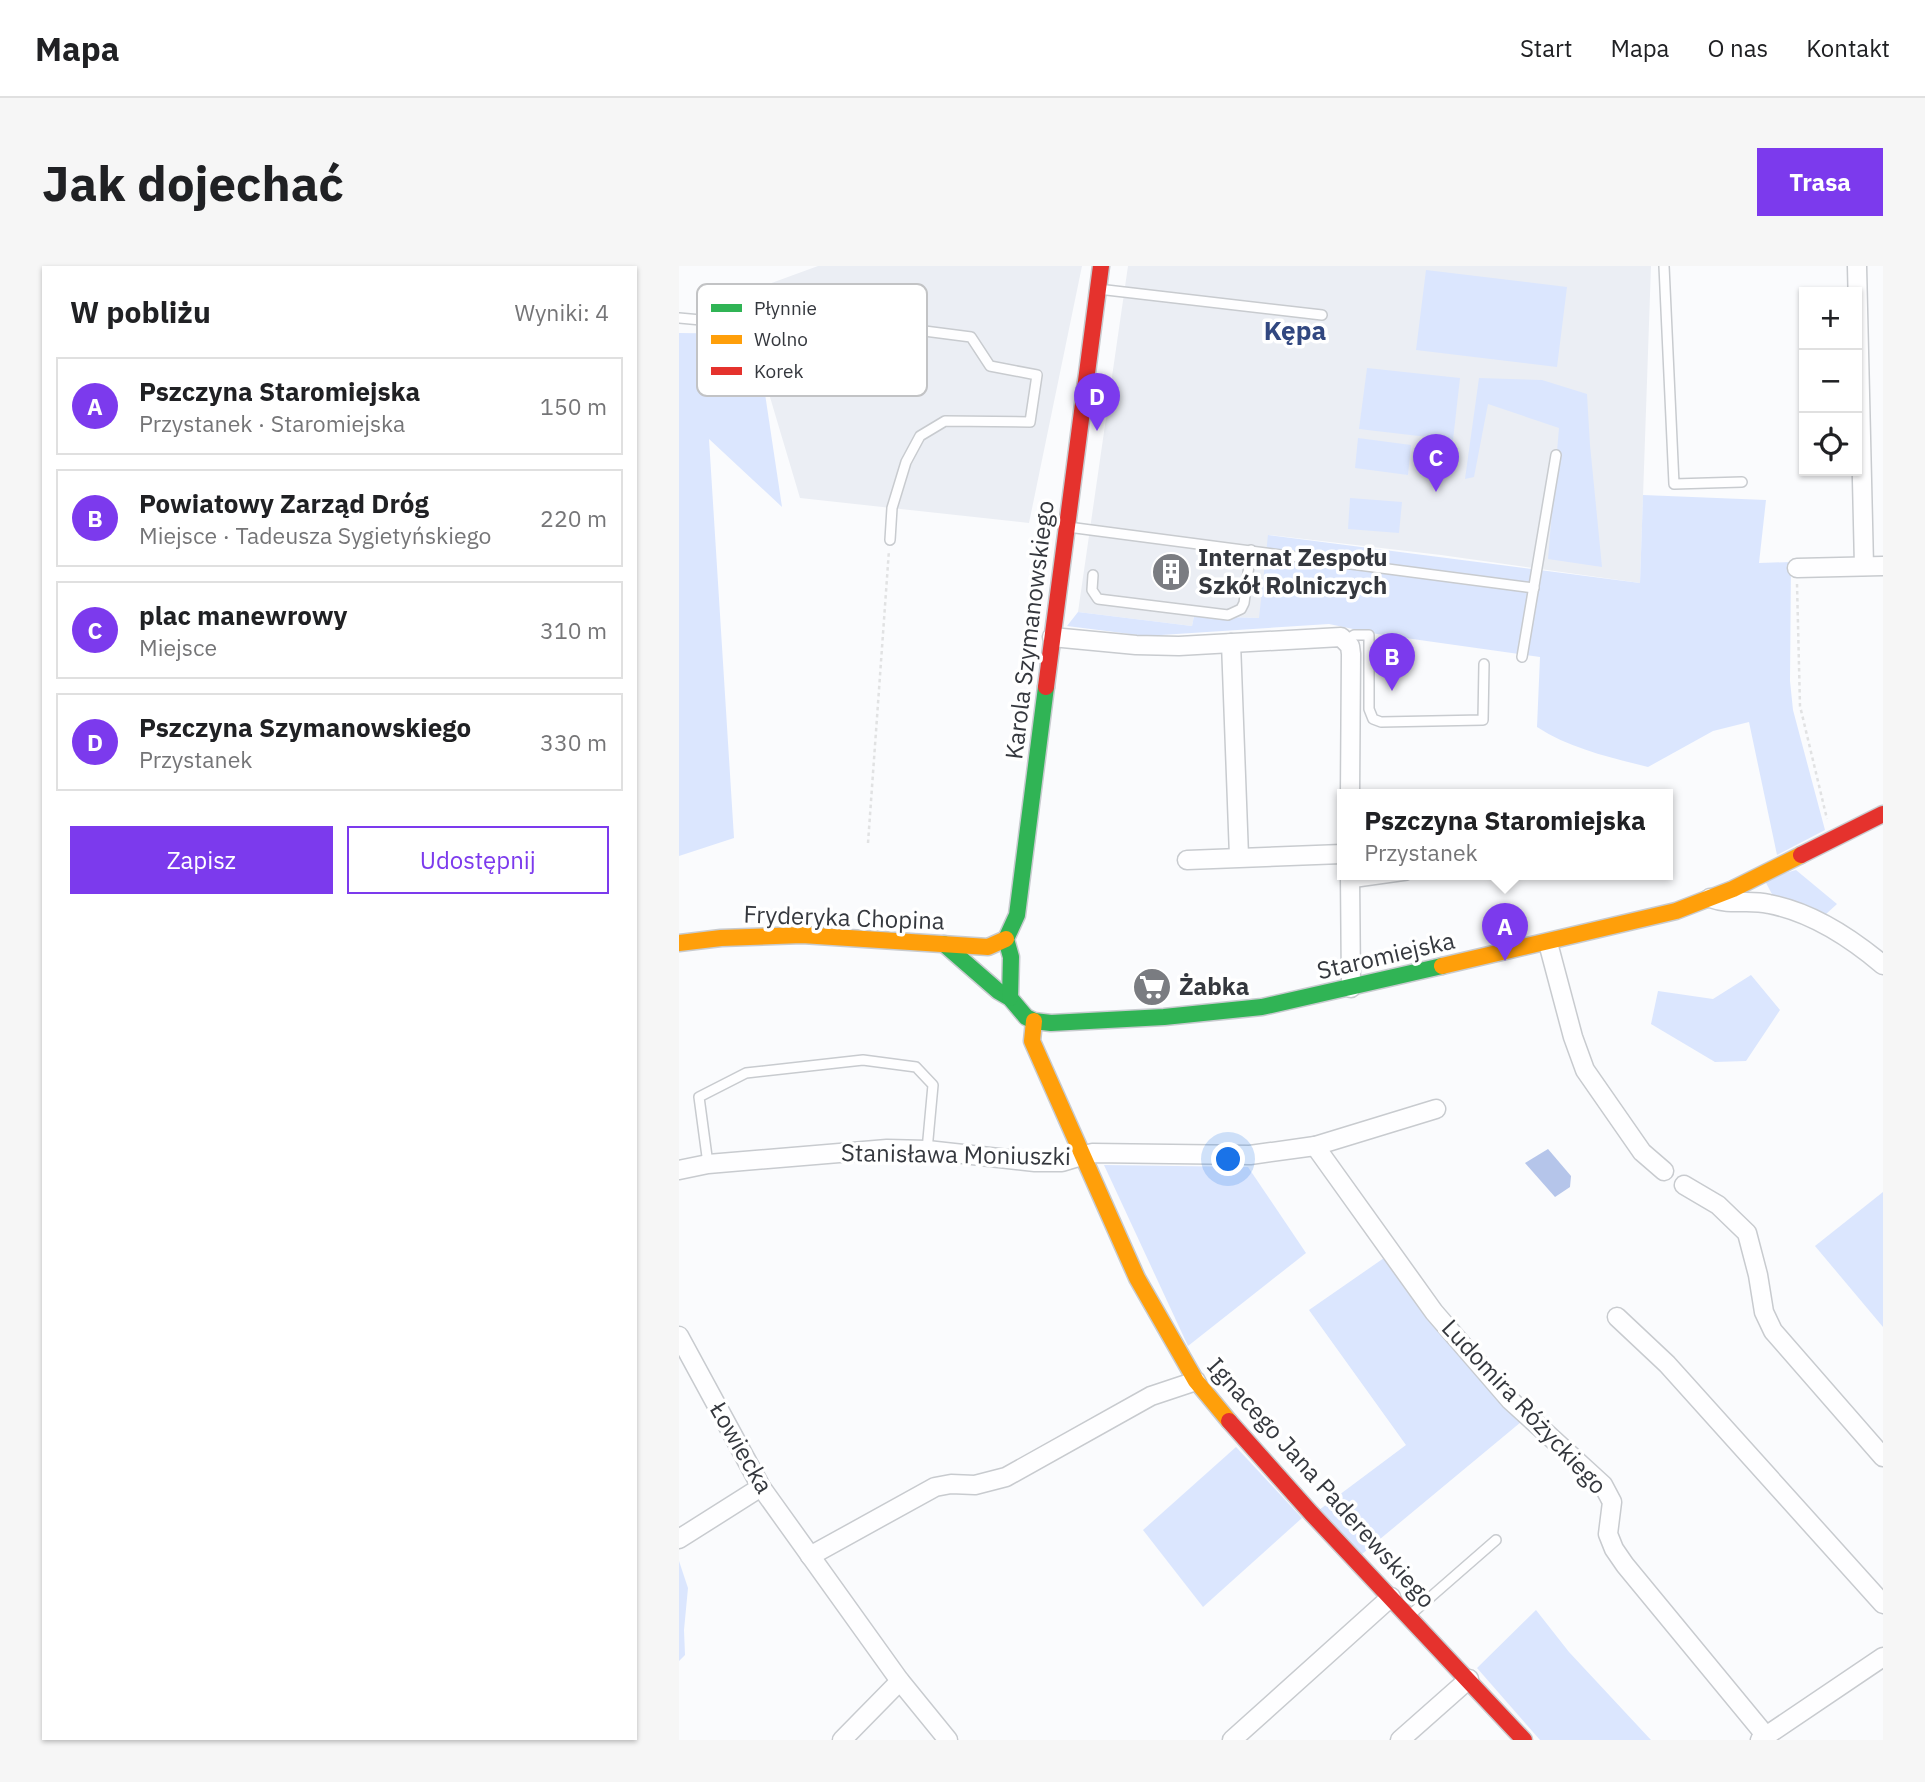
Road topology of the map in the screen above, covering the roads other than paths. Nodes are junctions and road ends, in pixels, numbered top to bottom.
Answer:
1 (1101, 266) edge
2 (1664, 266) edge
3 (1857, 266) edge
4 (1098, 289) junction
5 (1322, 315) dead end
6 (679, 318) edge
7 (697, 320) edge
8 (927, 331) edge
9 (1556, 455) dead end
10 (1742, 482) dead end
11 (1066, 526) junction
12 (890, 540) road end
13 (1251, 550) junction
14 (1864, 566) junction
15 (1883, 566) edge
16 (1797, 568) road end
17 (1093, 575) dead end
18 (1534, 588) junction
19 (1052, 637) junction
20 (1346, 640) junction
21 (1231, 643) junction
22 (1522, 657) dead end
23 (1484, 664) dead end
24 (1350, 789) edge
25 (1883, 814) edge
26 (1337, 854) edge
27 (1239, 856) junction
28 (1187, 860) dead end
29 (1759, 876) junction
30 (1350, 880) edge
31 (1710, 898) junction
32 (1769, 904) junction
33 (1006, 939) junction
34 (679, 943) edge
35 (1548, 943) junction
36 (944, 944) junction
37 (1883, 965) edge
38 (1351, 988) junction
39 (1010, 998) junction
40 (1034, 1021) junction
41 (1436, 1109) dead end
42 (1315, 1146) junction
43 (926, 1150) junction
44 (1083, 1157) junction
45 (708, 1164) junction
46 (679, 1170) edge
47 (1664, 1171) dead end
48 (1684, 1185) dead end
49 (1617, 1317) dead end
50 (679, 1336) edge
51 (1196, 1381) junction
52 (1883, 1457) edge
53 (761, 1487) junction
54 (679, 1538) edge
55 (1496, 1540) dead end
56 (810, 1556) junction
57 (1391, 1597) junction
58 (1883, 1604) edge
59 (1409, 1616) junction
60 (1883, 1657) edge
61 (1469, 1679) junction
62 (900, 1681) junction
63 (1763, 1738) edge
64 (842, 1740) edge
65 (948, 1740) edge
66 (1232, 1740) edge
67 (1400, 1740) edge
68 (1524, 1740) edge

1 - 4 street, Karola Szymanowskiego
2 - 10 lane
3 - 14 street
4 - 5 lane
4 - 11 street, Karola Szymanowskiego
6 - 7 lane
8 - 12 lane
9 - 18 lane
11 - 13 lane
11 - 19 street, Karola Szymanowskiego
13 - 17 lane
13 - 18 lane
14 - 15 street
14 - 16 street
18 - 22 lane
19 - 21 street
19 - 33 street, Karola Szymanowskiego
20 - 21 street
20 - 23 lane
20 - 24 street
21 - 27 street
25 - 29 street, Staromiejska
26 - 27 street
27 - 28 street
29 - 31 street, Staromiejska
29 - 32 street
30 - 38 street
31 - 32 street
31 - 35 street, Staromiejska
32 - 37 street
33 - 36 street, Fryderyka Chopina
33 - 39 street, Karola Szymanowskiego
34 - 36 street, Fryderyka Chopina
35 - 38 street, Staromiejska
35 - 47 street
36 - 39 street
38 - 40 street, Staromiejska
39 - 40 street
40 - 44 street, Ignacego Jana Paderewskiego
41 - 42 street, Stanisława Moniuszki
42 - 44 street, Stanisława Moniuszki
42 - 63 street, Ludomira Różyckiego
43 - 44 street, Stanisława Moniuszki
43 - 45 street, Stanisława Moniuszki
43 - 45 lane
44 - 51 street, Ignacego Jana Paderewskiego
45 - 46 street, Stanisława Moniuszki
48 - 52 street
49 - 58 street
50 - 53 street, Łowiecka
51 - 56 street
51 - 57 street, Ignacego Jana Paderewskiego
53 - 54 street
53 - 56 street, Łowiecka
55 - 59 lane
56 - 62 street, Łowiecka
57 - 59 street, Ignacego Jana Paderewskiego
57 - 66 street
59 - 61 street, Ignacego Jana Paderewskiego
60 - 63 street
61 - 67 street
61 - 68 street, Ignacego Jana Paderewskiego
62 - 64 street
62 - 65 street, Łowiecka

